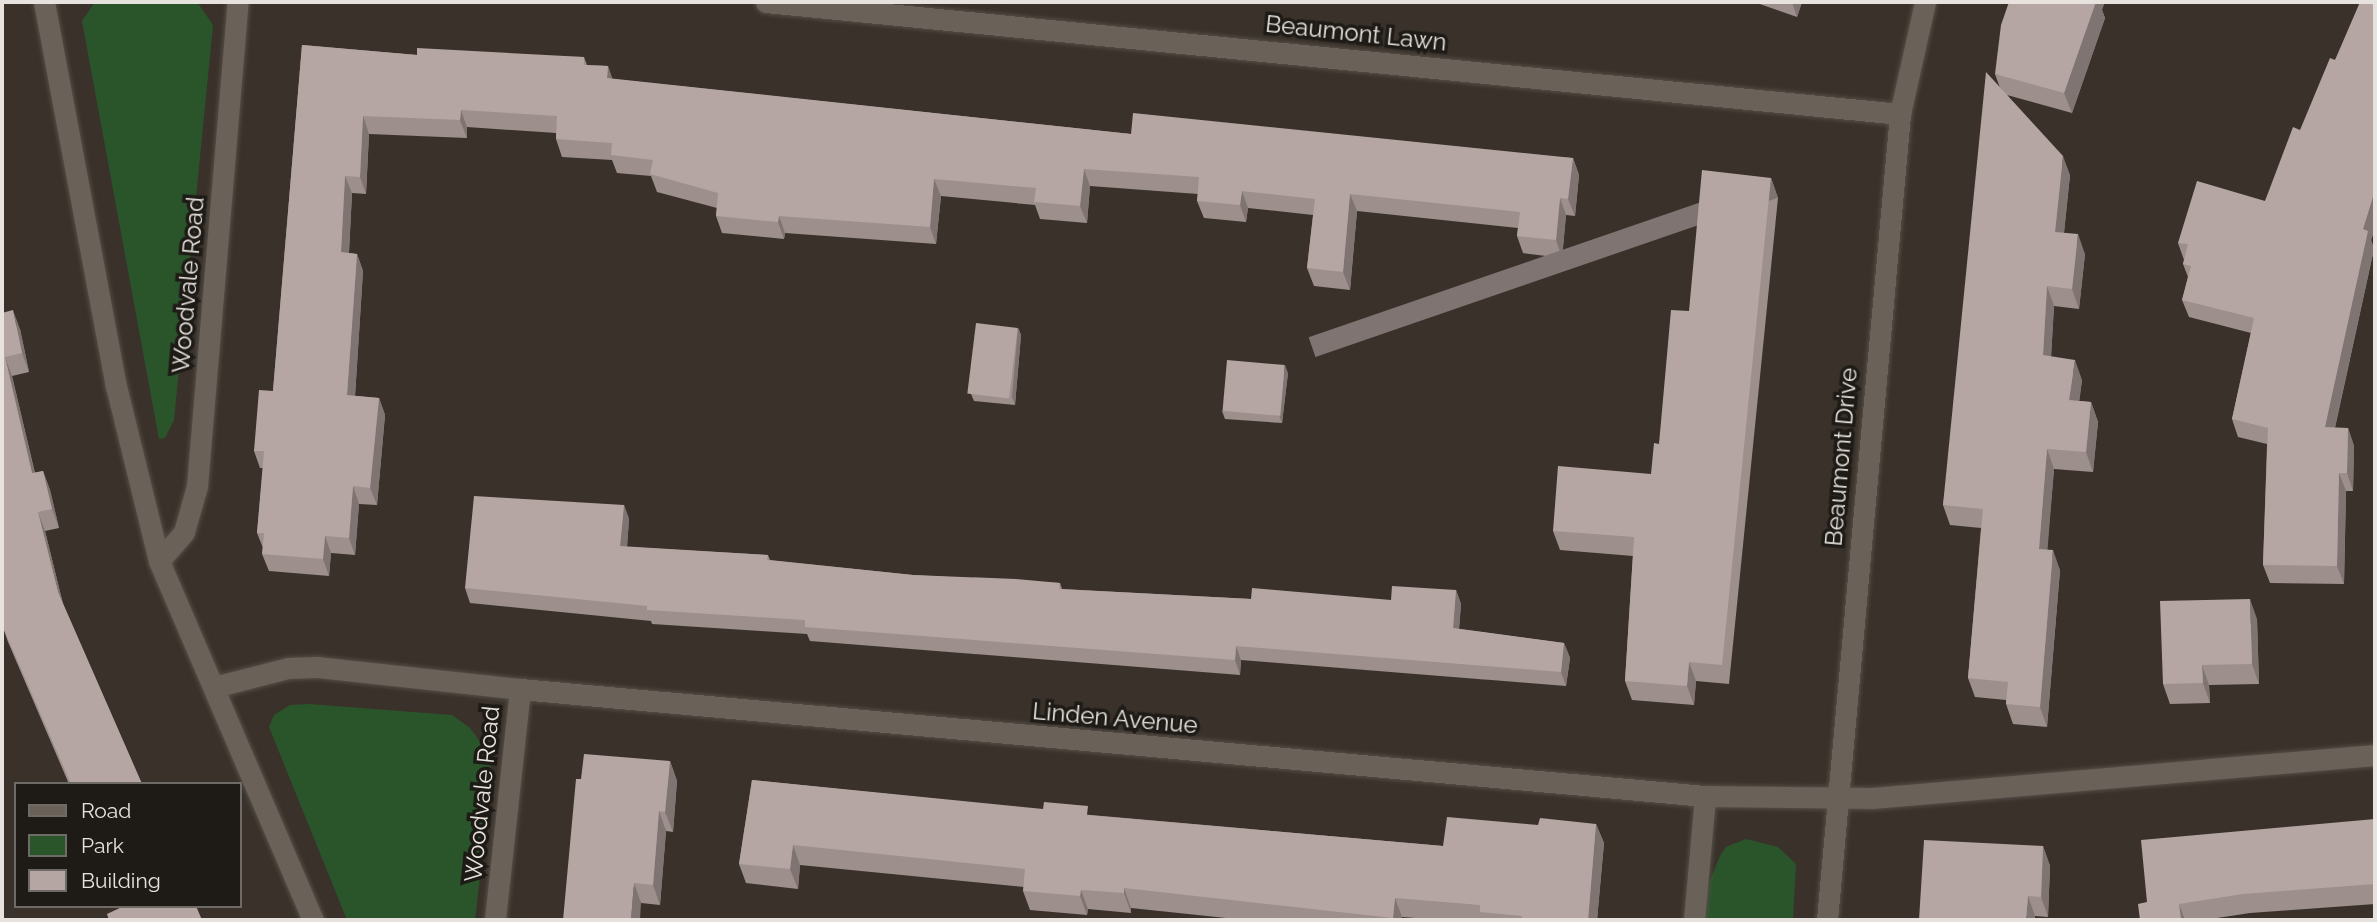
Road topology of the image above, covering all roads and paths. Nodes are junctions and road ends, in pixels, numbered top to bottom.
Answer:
1 (44, 2) edge
2 (238, 2) edge
3 (765, 2) edge
4 (1925, 2) edge
5 (1900, 114) junction
6 (159, 561) junction
7 (215, 687) junction
8 (520, 689) junction
9 (2375, 755) edge
10 (1705, 796) junction
11 (1837, 796) junction
12 (313, 920) edge
13 (495, 920) edge
14 (1694, 920) edge
15 (1827, 920) edge

1 - 6 street
2 - 6 street, Woodvale Road
3 - 5 street, Beaumont Lawn
4 - 5 street, Beaumont Drive
5 - 11 street, Beaumont Drive
6 - 7 street
7 - 8 street, Woodvale Road
7 - 12 street
8 - 10 street, Linden Avenue
8 - 13 street, Woodvale Road
9 - 11 street, Linden Avenue
10 - 11 street, Linden Avenue
10 - 14 street
11 - 15 street, Beaumont Drive

